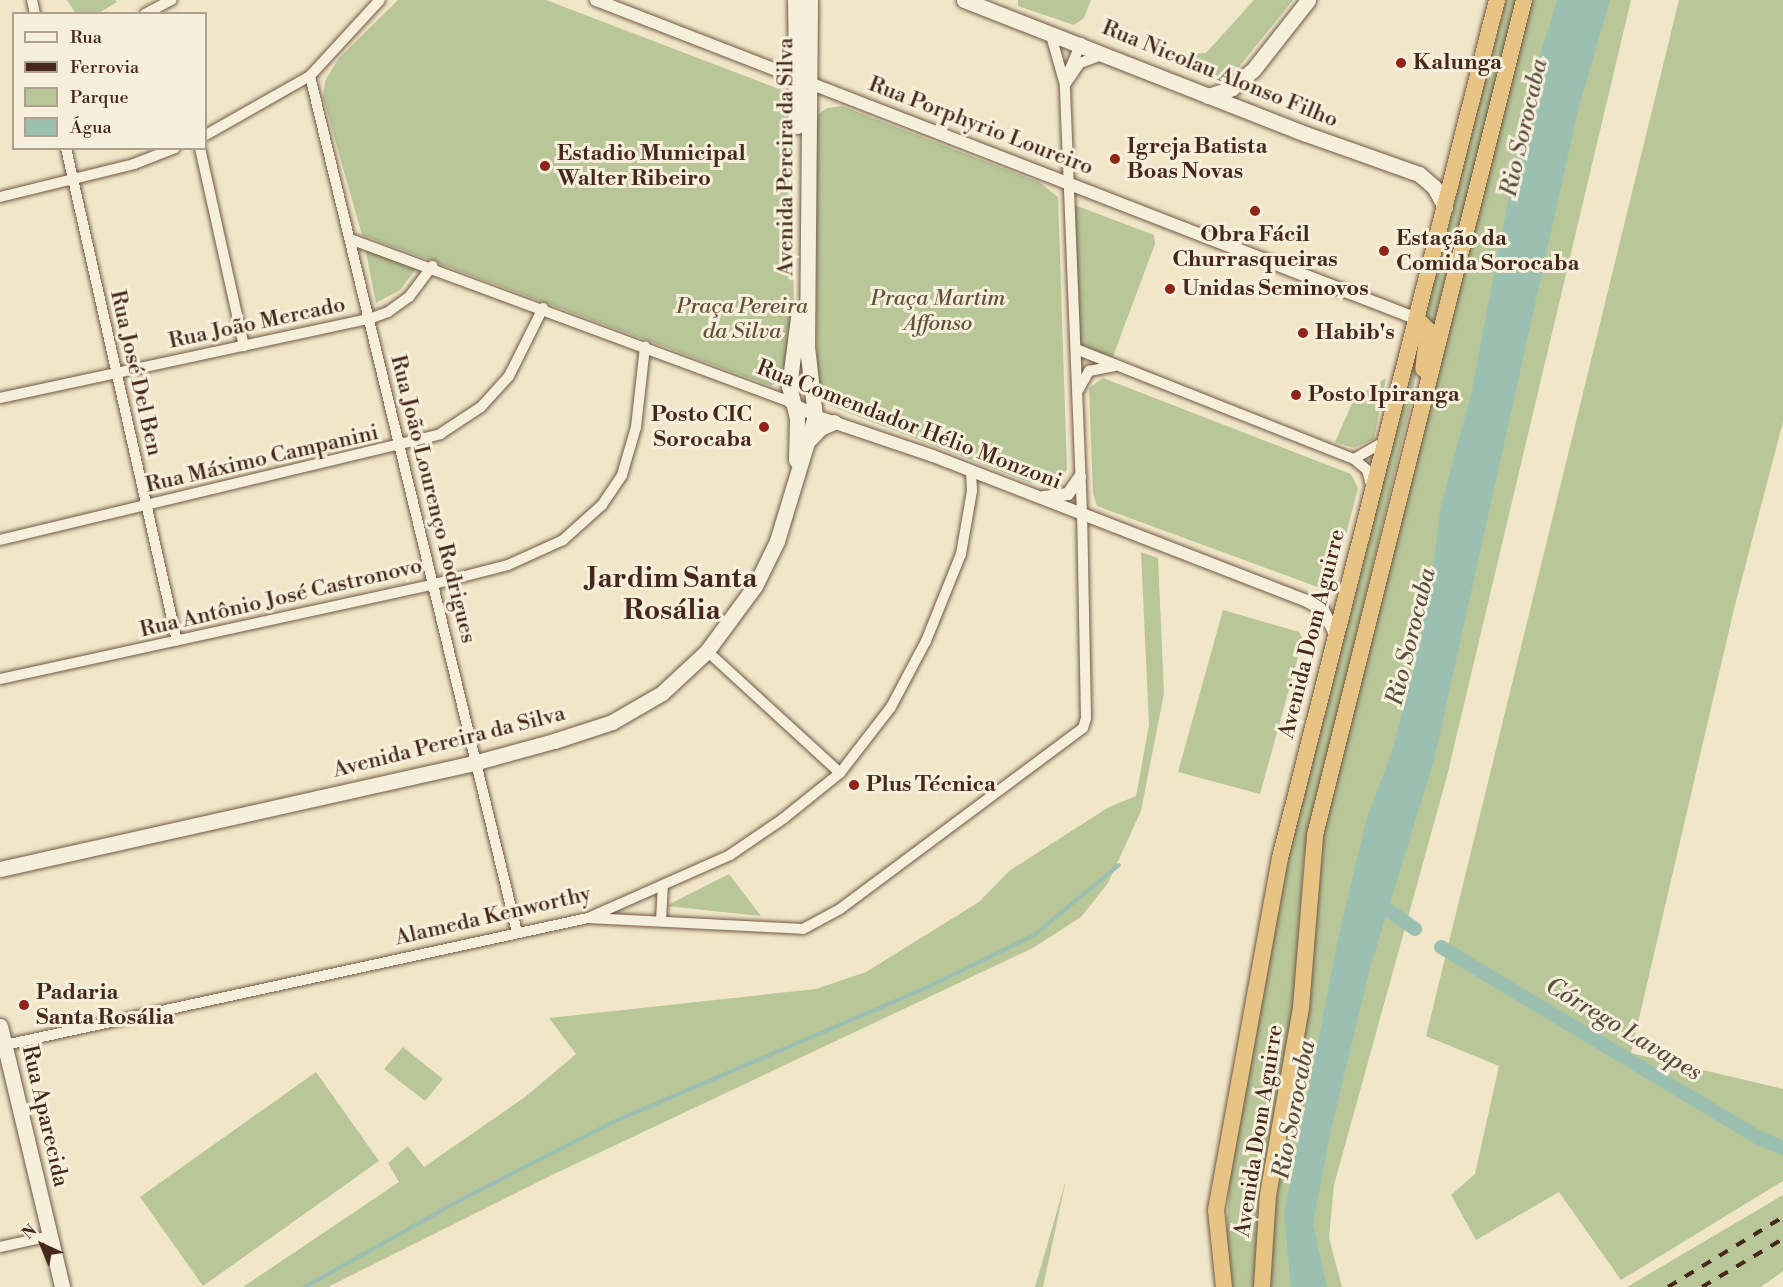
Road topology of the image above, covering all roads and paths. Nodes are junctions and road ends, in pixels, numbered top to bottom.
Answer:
1 (171, 0) edge
2 (380, 0) edge
3 (596, 0) edge
4 (795, 0) edge
5 (810, 0) edge
6 (964, 0) edge
7 (1308, 0) edge
8 (1497, 0) edge
9 (1524, 0) edge
10 (149, 12) edge
11 (1050, 32) junction
12 (1081, 43) junction
13 (1109, 54) junction
14 (310, 76) junction
15 (803, 80) junction
16 (1065, 85) junction
17 (1208, 96) junction
18 (207, 134) edge
19 (66, 150) edge
20 (168, 150) edge
21 (200, 150) edge
22 (73, 179) junction
23 (1067, 182) junction
24 (0, 197) edge
25 (1445, 207) junction
26 (350, 239) junction
27 (432, 266) junction
28 (543, 309) junction
29 (369, 319) junction
30 (1417, 319) junction
31 (244, 345) junction
32 (645, 347) junction
33 (1076, 349) junction
34 (1119, 366) junction
35 (117, 373) junction
36 (1077, 395) junction
37 (0, 398) edge
38 (790, 402) junction
39 (814, 416) junction
40 (834, 422) junction
41 (807, 442) junction
42 (1382, 443) junction
43 (1413, 444) junction
44 (400, 446) junction
45 (1354, 459) junction
46 (971, 471) junction
47 (1080, 477) junction
48 (1371, 486) junction
49 (795, 490) junction
50 (1040, 497) junction
51 (147, 506) junction
52 (1082, 513) junction
53 (0, 540) edge
54 (434, 584) junction
55 (1336, 635) junction
56 (177, 641) junction
57 (707, 651) junction
58 (0, 679) edge
59 (477, 762) junction
60 (840, 773) junction
61 (0, 869) edge
62 (663, 887) junction
63 (588, 918) junction
64 (661, 921) junction
65 (518, 932) junction
66 (0, 1026) edge
67 (5, 1046) junction
68 (50, 1236) junction
69 (0, 1247) edge
70 (62, 1287) edge
71 (1224, 1287) edge
72 (1262, 1287) edge

1 - 10 street
2 - 14 street
3 - 15 street, Rua Porphyrio Loureiro
4 - 15 main road, Avenida Pereira da Silva
5 - 15 main road, Avenida Pereira da Silva
6 - 11 main road, Rua Nicolau Alonso Filho
7 - 17 main road
8 - 25 highway, Avenida Dom Aguirre
9 - 43 highway, Avenida Dom Aguirre
11 - 12 main road, Rua Nicolau Alonso Filho
11 - 16 street
12 - 13 main road, Rua Nicolau Alonso Filho
12 - 16 street
13 - 16 street
13 - 17 main road, Rua Nicolau Alonso Filho
14 - 18 street
14 - 26 street, Rua João Lourenço Rodrigues
15 - 23 street, Rua Porphyrio Loureiro
15 - 38 main road, Avenida Pereira da Silva
15 - 39 main road, Avenida Pereira da Silva
16 - 23 street
17 - 25 main road, Rua Nicolau Alonso Filho
19 - 22 street, Rua José Del Ben
20 - 22 street
21 - 31 street
22 - 24 street
22 - 35 street, Rua José Del Ben
23 - 30 street, Rua Porphyrio Loureiro
23 - 33 street
25 - 30 highway, Avenida Dom Aguirre
26 - 27 street, Rua Comendador Hélio Monzoni
26 - 29 street, Rua João Lourenço Rodrigues
27 - 28 street, Rua Comendador Hélio Monzoni
27 - 29 street, Rua João Mercado
28 - 32 street, Rua Comendador Hélio Monzoni
28 - 44 street, Rua Máximo Campanini
29 - 31 street, Rua João Mercado
29 - 44 street, Rua João Lourenço Rodrigues
30 - 42 highway, Avenida Dom Aguirre
30 - 43 highway
31 - 35 street, Rua João Mercado
32 - 38 street, Rua Comendador Hélio Monzoni
32 - 54 street, Rua Antônio José Castronovo
33 - 34 street
33 - 36 street
34 - 36 street
34 - 45 street
35 - 37 street, Rua João Mercado
35 - 51 street, Rua José Del Ben
36 - 47 street
38 - 39 street, Rua Comendador Hélio Monzoni
38 - 49 main road, Avenida Pereira da Silva
39 - 40 street, Rua Comendador Hélio Monzoni
39 - 41 main road, Avenida Pereira da Silva
40 - 41 main road
40 - 46 street, Rua Comendador Hélio Monzoni
41 - 49 main road, Avenida Pereira da Silva
42 - 45 street
42 - 48 highway, Avenida Dom Aguirre
43 - 72 highway, Avenida Dom Aguirre
44 - 51 street, Rua Máximo Campanini
44 - 54 street, Rua João Lourenço Rodrigues
45 - 48 street
46 - 50 street, Rua Comendador Hélio Monzoni
46 - 60 street, Alameda Kenworthy
47 - 50 street
47 - 52 street
48 - 55 highway, Avenida Dom Aguirre
49 - 57 main road, Avenida Pereira da Silva
50 - 52 street, Rua Comendador Hélio Monzoni
51 - 53 street, Rua Máximo Campanini
51 - 56 street, Rua José Del Ben
52 - 55 street, Rua Comendador Hélio Monzoni
52 - 64 street
54 - 56 street, Rua Antônio José Castronovo
54 - 59 street, Rua João Lourenço Rodrigues
55 - 71 highway, Avenida Dom Aguirre
56 - 58 street, Rua Antônio José Castronovo
57 - 59 main road, Avenida Pereira da Silva
57 - 60 street
59 - 61 main road, Avenida Pereira da Silva
59 - 65 street, Rua João Lourenço Rodrigues
60 - 62 street, Alameda Kenworthy
62 - 63 street, Alameda Kenworthy
62 - 64 street
63 - 64 street
63 - 65 street, Alameda Kenworthy
65 - 67 street, Alameda Kenworthy
66 - 67 main road, Rua Aparecida
67 - 68 main road, Rua Aparecida
68 - 69 street
68 - 70 main road, Rua Aparecida

